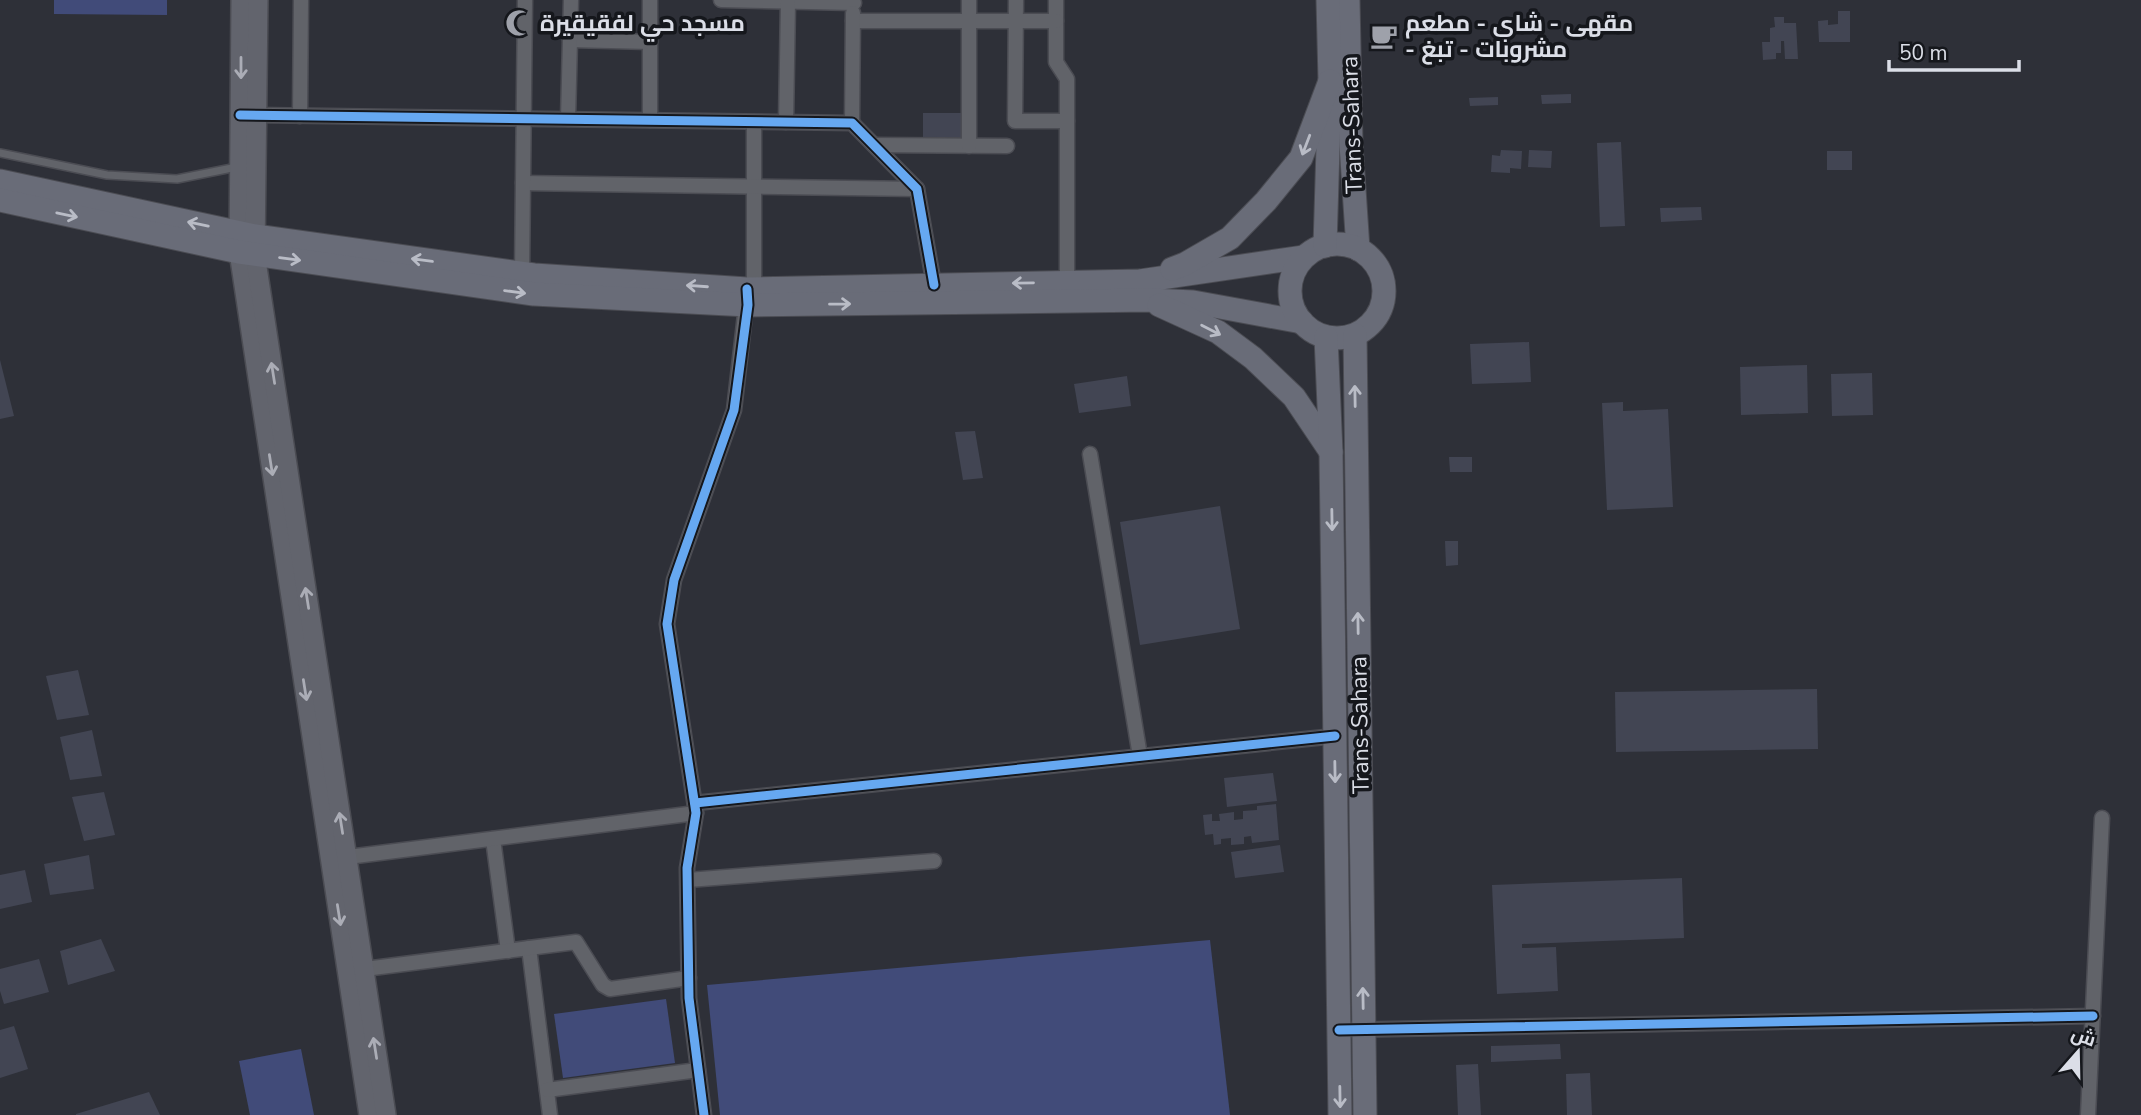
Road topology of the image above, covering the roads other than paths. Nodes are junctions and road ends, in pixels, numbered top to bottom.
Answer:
1 (241, 0) edge
2 (258, 0) edge
3 (301, 0) edge
4 (525, 0) edge
5 (571, 0) edge
6 (650, 0) edge
7 (722, 0) edge
8 (969, 0) edge
9 (1016, 0) edge
10 (1056, 0) edge
11 (1328, 0) edge
12 (1348, 0) edge
13 (854, 1) edge
14 (788, 2) junction
15 (1016, 20) junction
16 (853, 21) junction
17 (969, 21) junction
18 (1056, 21) junction
19 (570, 40) junction
20 (650, 42) junction
21 (1329, 81) junction
22 (248, 115) junction
23 (300, 116) junction
24 (523, 118) junction
25 (568, 119) junction
26 (650, 120) junction
27 (1067, 121) junction
28 (754, 122) junction
29 (786, 122) junction
30 (852, 123) junction
31 (874, 145) junction
32 (969, 146) junction
33 (1007, 146) dead end
34 (0, 153) edge
35 (240, 167) junction
36 (0, 181) edge
37 (523, 183) junction
38 (754, 186) junction
39 (917, 189) junction
40 (0, 200) edge
41 (247, 244) junction
42 (1325, 246) junction
43 (1358, 249) junction
44 (1304, 257) junction
45 (522, 274) junction
46 (1067, 283) junction
47 (934, 285) junction
48 (1145, 291) junction
49 (750, 294) junction
50 (1302, 322) junction
51 (1354, 335) junction
52 (1326, 337) junction
53 (1331, 452) junction
54 (1090, 454) dead end
55 (1335, 736) junction
56 (1140, 756) junction
57 (695, 808) junction
58 (2102, 818) dead end
59 (493, 839) junction
60 (338, 858) junction
61 (934, 861) dead end
62 (688, 880) junction
63 (529, 948) junction
64 (508, 951) junction
65 (355, 970) junction
66 (689, 978) junction
67 (2093, 1016) junction
68 (1363, 1029) junction
69 (1339, 1030) junction
70 (698, 1070) junction
71 (547, 1090) junction
72 (369, 1115) edge
73 (386, 1115) edge
74 (550, 1115) edge
75 (704, 1115) edge
76 (1340, 1115) edge
77 (1365, 1115) edge
78 (2088, 1115) edge

1 -> 22 main road
2 - 22 main road
3 - 23 street
4 - 24 street
5 - 19 street
6 - 20 street
7 - 14 street
8 - 17 street
9 - 15 street
10 - 18 street
11 - 21 main road, Trans-Sahara
12 - 43 main road, Trans-Sahara
13 - 14 street
13 - 16 street
14 - 29 street
15 - 17 street
15 - 18 street
15 - 27 street
16 - 17 street
16 - 30 street
17 - 32 street
18 - 27 street
19 - 20 street
19 - 25 street
20 - 26 street
21 - 42 main road, Trans-Sahara
21 -> 48 main road
22 - 23 street
22 - 35 main road
22 - 41 main road
23 - 24 street
24 - 25 street
24 - 37 street
25 - 26 street
26 - 28 street
27 - 46 street
28 - 29 street
28 - 38 street
29 - 30 street
30 - 31 street
31 - 32 street
31 - 39 street
32 - 33 street
34 - 35 lane
35 - 41 main road
41 -> 36 main road
37 - 38 street
37 - 45 street
38 - 39 street
38 - 49 street
39 - 47 street
40 -> 41 main road
45 -> 41 main road
41 -> 49 main road
41 - 60 main road
42 - 43 main road
42 - 44 main road
43 - 51 main road
44 - 48 main road
44 - 50 main road
49 -> 45 main road
46 -> 47 main road
46 - 48 main road
47 - 49 main road
49 -> 48 main road
48 - 50 main road
48 -> 53 main road
49 - 57 street
50 - 52 main road
51 - 52 main road
68 -> 51 main road, Trans-Sahara
52 - 53 main road, Trans-Sahara
53 -> 55 main road, Trans-Sahara
54 - 56 street
55 - 56 street
55 -> 69 main road, Trans-Sahara
56 - 57 street
57 - 59 street
57 - 62 street
58 - 67 street
59 - 60 street
59 - 64 street
60 - 65 main road
61 - 62 street
62 - 66 street
63 - 64 street
63 - 66 street
63 - 71 street
64 - 65 street
65 - 72 main road
73 -> 65 main road
66 - 70 street
67 - 68 street
67 - 78 street
68 - 69 street
68 - 77 main road, Trans-Sahara
69 -> 76 main road, Trans-Sahara
70 - 71 street
70 - 75 street
71 - 74 street

